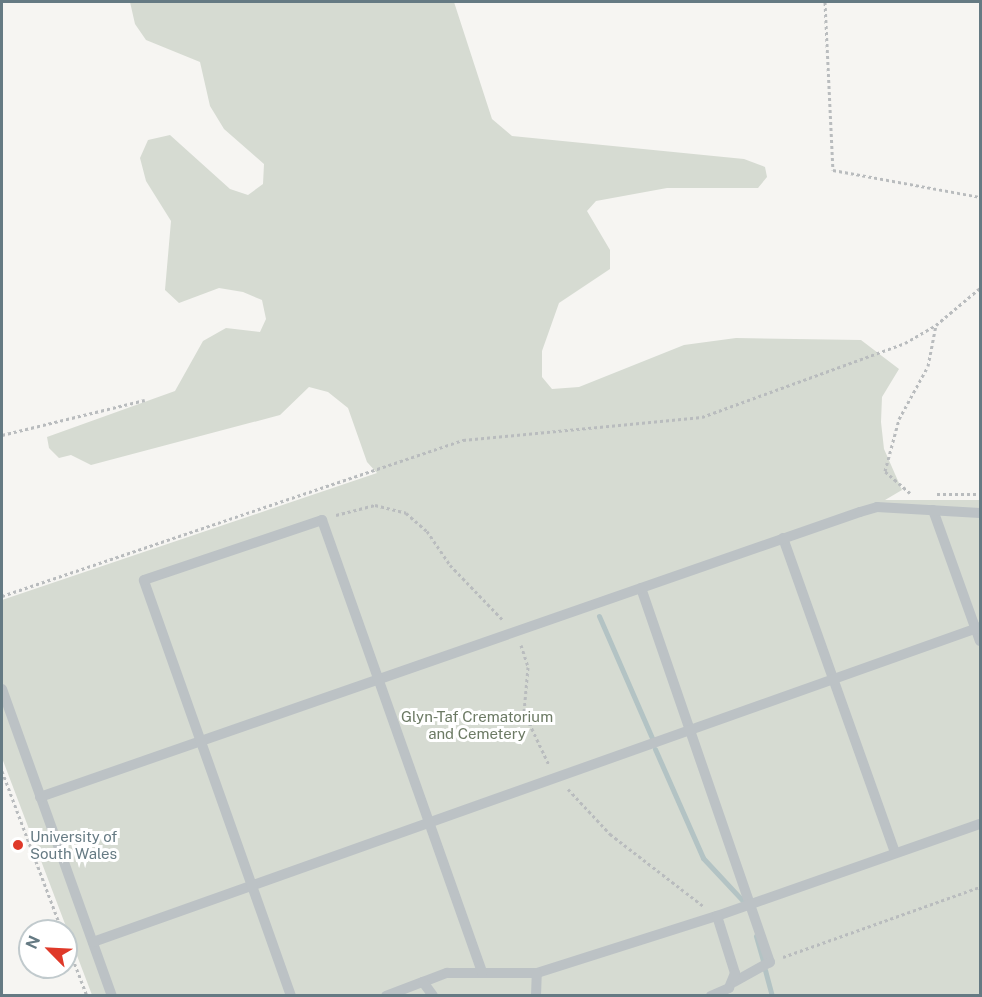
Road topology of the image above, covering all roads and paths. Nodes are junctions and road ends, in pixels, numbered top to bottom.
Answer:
1 (825, 2) edge
2 (981, 197) edge
3 (981, 288) edge
4 (936, 325) junction
5 (145, 400) dead end
6 (2, 435) edge
7 (913, 494) dead end
8 (925, 494) dead end
9 (981, 495) edge
10 (933, 510) junction
11 (981, 513) edge
12 (322, 520) junction
13 (783, 538) junction
14 (641, 588) junction
15 (2, 596) edge
16 (978, 628) edge
17 (513, 630) junction
18 (981, 641) edge
19 (380, 677) junction
20 (833, 681) junction
21 (2, 689) edge
22 (688, 731) junction
23 (201, 739) junction
24 (2, 771) edge
25 (558, 778) junction
26 (40, 796) junction
27 (433, 823) junction
28 (981, 824) edge
29 (896, 853) junction
30 (252, 885) junction
31 (981, 887) edge
32 (751, 904) junction
33 (717, 916) junction
34 (58, 919) edge
35 (93, 942) junction
36 (770, 962) junction
37 (78, 972) edge
38 (482, 973) junction
39 (537, 973) junction
40 (423, 982) junction
41 (734, 982) junction
42 (87, 996) edge
43 (112, 996) edge
44 (291, 996) edge
45 (386, 996) edge
46 (433, 996) edge
47 (536, 996) edge
48 (711, 996) edge

1 - 2 path
3 - 4 path
4 - 7 path
4 - 15 path
5 - 6 path
8 - 9 path
10 - 11 lane
10 - 13 lane
10 - 16 lane
12 - 17 path
12 - 19 lane
12 - 23 lane
13 - 14 lane
13 - 20 lane
14 - 17 lane
14 - 22 lane
16 - 18 lane
16 - 20 lane
17 - 19 lane
17 - 25 path
19 - 23 lane
19 - 27 lane
20 - 22 lane
20 - 29 lane
21 - 26 lane
22 - 25 lane
22 - 32 lane
23 - 26 lane
23 - 30 lane
24 - 34 path
25 - 27 lane
25 - 33 path
26 - 35 lane
27 - 30 lane
27 - 38 lane
28 - 29 lane
29 - 32 lane
30 - 35 lane
30 - 44 lane
31 - 36 path
32 - 33 lane
32 - 36 lane
33 - 39 lane
33 - 41 lane
35 - 43 lane
36 - 41 lane
37 - 42 path
38 - 39 lane
38 - 40 lane
39 - 47 lane
40 - 45 lane
40 - 46 lane
41 - 48 lane

